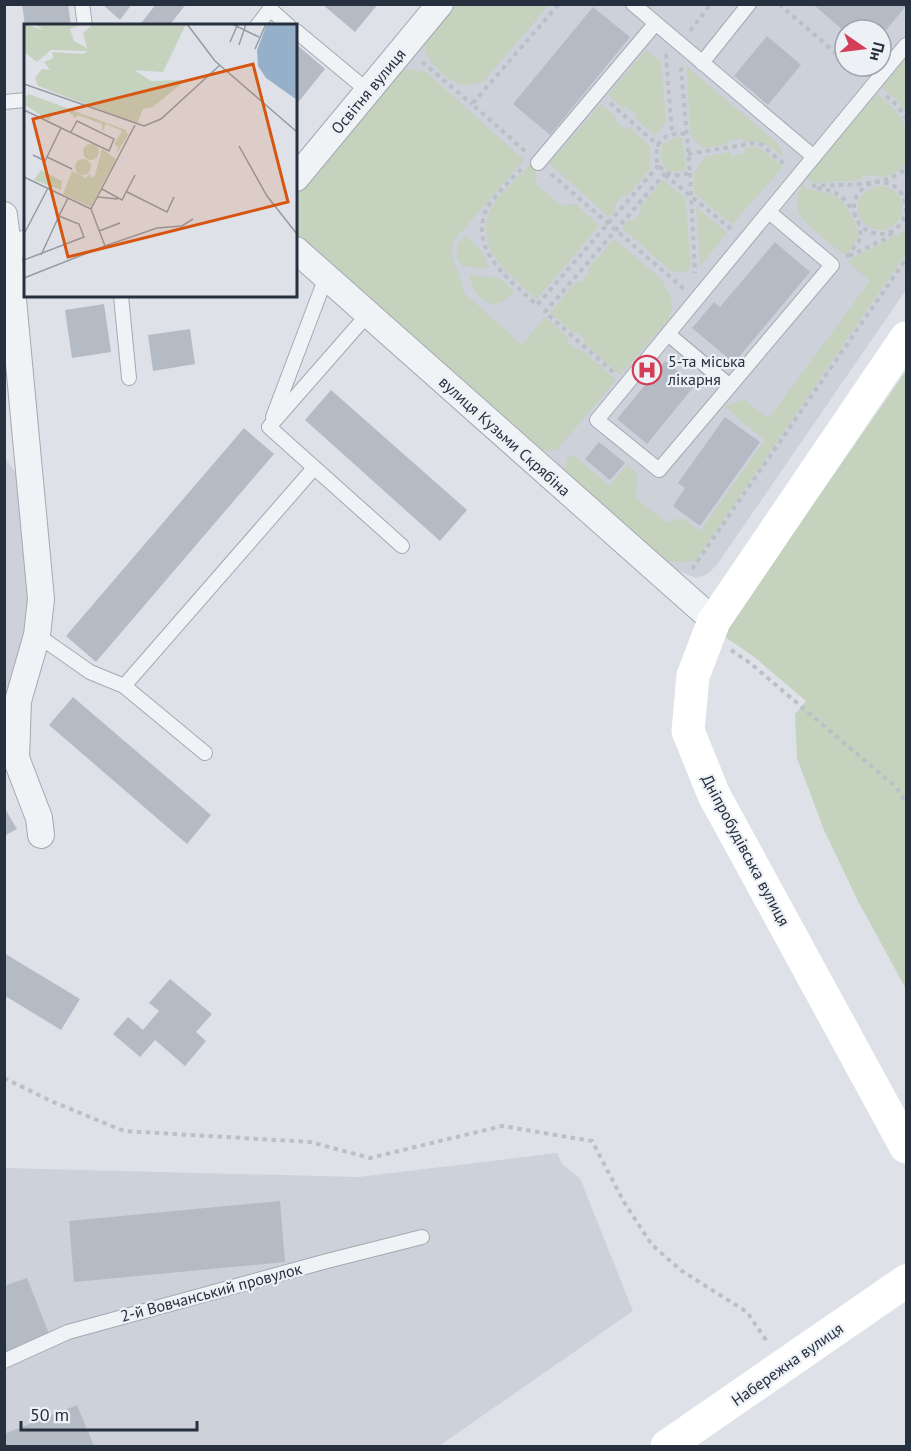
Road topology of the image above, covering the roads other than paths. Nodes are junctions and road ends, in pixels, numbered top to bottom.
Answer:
1 (82, 4) edge
2 (440, 4) edge
3 (633, 4) edge
4 (749, 4) edge
5 (267, 7) edge
6 (85, 24) edge
7 (258, 24) edge
8 (288, 24) edge
9 (660, 28) junction
10 (297, 32) edge
11 (906, 45) edge
12 (702, 63) junction
13 (368, 91) junction
14 (24, 100) edge
15 (4, 102) edge
16 (814, 157) junction
17 (535, 160) road end
18 (297, 177) edge
19 (769, 212) junction
20 (4, 215) edge
21 (17, 245) edge
22 (297, 251) edge
23 (326, 278) junction
24 (121, 297) edge
25 (368, 314) junction
26 (668, 334) junction
27 (906, 338) edge
28 (129, 378) dead end
29 (730, 386) junction
30 (269, 428) junction
31 (314, 468) junction
32 (402, 546) dead end
33 (714, 621) junction
34 (37, 635) junction
35 (124, 686) junction
36 (205, 753) dead end
37 (41, 835) dead end
38 (906, 1147) edge
39 (422, 1237) dead end
40 (906, 1281) edge
41 (4, 1361) edge
42 (667, 1446) edge

1 - 6 lane
2 - 13 street, Освітня вулиця
3 - 9 lane
4 - 12 lane
5 - 7 lane
5 - 8 lane
9 - 12 lane
9 - 17 lane
10 - 13 lane
11 - 16 lane
12 - 16 lane
13 - 18 street, Освітня вулиця
14 - 15 lane
16 - 19 lane
19 - 26 lane
19 - 29 lane
20 - 21 street
21 - 34 street
22 - 23 street, вулиця Кузьми Скрябіна
23 - 25 street, вулиця Кузьми Скрябіна
23 - 30 lane
24 - 28 lane
25 - 30 lane
25 - 33 street, вулиця Кузьми Скрябіна
26 - 29 lane
26 - 29 lane
27 - 33 street, Дніпробудівська вулиця
30 - 31 lane
31 - 32 lane
31 - 35 lane
33 - 38 street, Дніпробудівська вулиця
34 - 35 lane
34 - 37 street
35 - 36 lane
39 - 41 lane, 2-й Вовчанський провулок
40 - 42 street, Набережна вулиця

